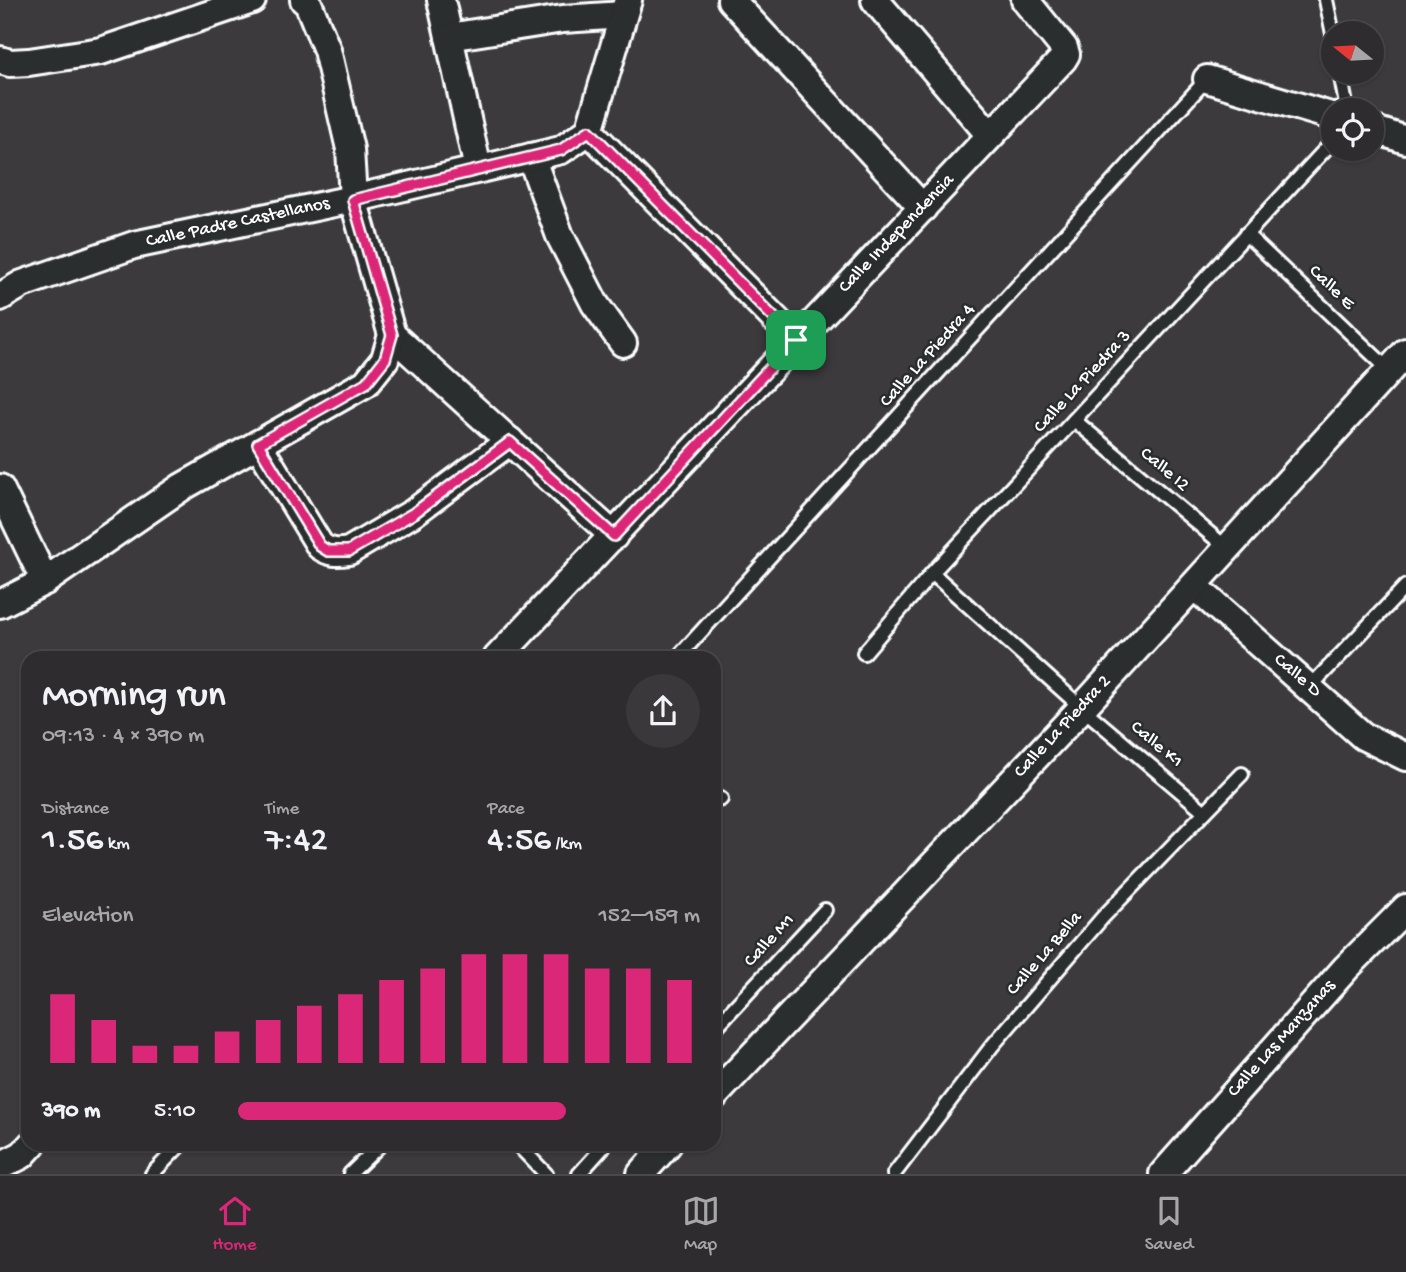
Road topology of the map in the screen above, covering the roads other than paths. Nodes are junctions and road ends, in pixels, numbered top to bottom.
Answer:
1 (252, 0) edge
2 (304, 0) edge
3 (441, 0) edge
4 (731, 0) edge
5 (875, 0) edge
6 (1025, 0) edge
7 (1326, 0) edge
8 (626, 7) edge
9 (1330, 21) edge
10 (449, 37) junction
11 (0, 60) edge
12 (1207, 79) joint
13 (1321, 113) edge
14 (589, 131) junction
15 (1384, 133) edge
16 (990, 135) junction
17 (1406, 139) edge
18 (1321, 153) edge
19 (531, 157) junction
20 (478, 169) junction
21 (353, 200) junction
22 (923, 208) junction
23 (1246, 234) junction
24 (0, 297) edge
25 (392, 335) junction
26 (796, 340) junction
27 (623, 343) dead end
28 (1397, 361) edge
29 (1074, 420) junction
30 (510, 442) junction
31 (258, 444) junction
32 (0, 488) edge
33 (614, 536) junction
34 (1229, 549) junction
35 (932, 573) junction
36 (45, 581) junction
37 (1194, 586) junction
38 (1406, 586) edge
39 (1400, 596) edge
40 (0, 604) edge
41 (504, 651) edge
42 (683, 651) edge
43 (864, 653) dead end
44 (1310, 687) junction
45 (1082, 708) junction
46 (1406, 757) edge
47 (1242, 774) dead end
48 (1205, 812) junction
49 (1406, 908) edge
50 (825, 910) dead end
51 (721, 1021) edge
52 (721, 1089) edge
53 (26, 1151) edge
54 (174, 1151) edge
55 (374, 1151) edge
56 (524, 1151) edge
57 (600, 1151) edge
58 (662, 1151) edge
59 (0, 1166) edge
60 (152, 1174) edge
61 (350, 1174) edge
62 (546, 1174) edge
63 (579, 1174) edge
64 (641, 1174) edge
65 (894, 1174) edge
66 (1163, 1174) edge

1 - 11 street
2 - 21 street
3 - 10 street
4 - 22 street
5 - 16 street
6 - 16 street, Calle Independencia
7 - 9 lane
8 - 10 street
8 - 14 street
10 - 20 street
12 - 13 street
12 - 42 lane, Calle La Piedra 4
14 - 19 street, Calle Padre Castellanos
14 - 26 street
15 - 17 street
16 - 22 street, Calle Independencia
18 - 23 lane, Calle La Piedra 3
19 - 20 street, Calle Padre Castellanos
19 - 27 street
20 - 21 street, Calle Padre Castellanos
21 - 24 street, Calle Padre Castellanos
21 - 25 street
22 - 26 street, Calle Independencia
23 - 28 lane, Calle E
23 - 29 lane, Calle La Piedra 3
25 - 30 street
25 - 31 street
26 - 33 street, Calle Independencia
28 - 34 street, Calle La Piedra 2
29 - 34 lane, Calle I2
29 - 35 lane, Calle La Piedra 3
30 - 31 street
30 - 33 street
31 - 36 street
32 - 36 street
33 - 41 street, Calle Independencia
34 - 37 street, Calle La Piedra 2
35 - 43 lane, Calle La Piedra 3
35 - 45 lane, Calle K1
36 - 40 street
37 - 44 street, Calle D
37 - 45 street, Calle La Piedra 2
38 - 39 lane
39 - 44 lane
44 - 46 street, Calle D
45 - 48 lane, Calle K1
45 - 52 street, Calle La Piedra 2
47 - 48 lane, Calle La Bella
48 - 65 lane, Calle La Bella
49 - 66 street, Calle Las Manzanas
50 - 51 lane, Calle M1
53 - 59 street
54 - 60 lane
55 - 61 lane
56 - 62 lane
57 - 63 lane
58 - 64 street

